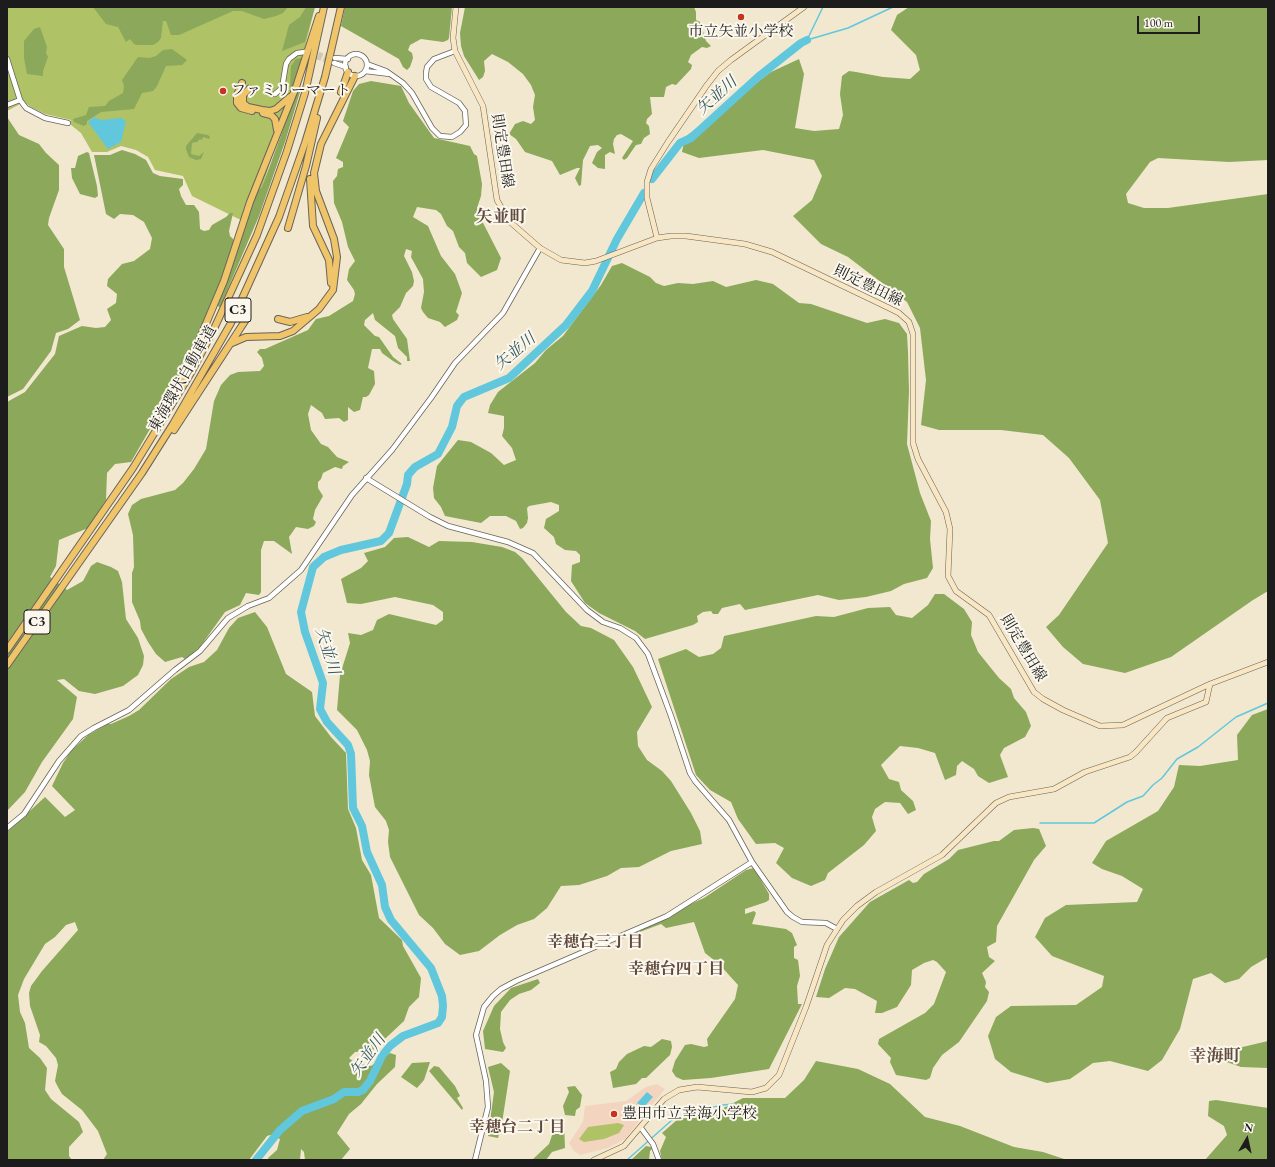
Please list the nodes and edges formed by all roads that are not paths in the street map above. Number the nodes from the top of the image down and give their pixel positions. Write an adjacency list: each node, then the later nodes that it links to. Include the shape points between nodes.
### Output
1 (323, 7): 16 (highway); 31 (highway, 東海環状自動車道 / C3, via 305,93 257,235 213,332)
2 (341, 7): 14 (highway, 東海環状自動車道 / C3)
3 (456, 7): 5 (main road, 則定豊田線, via 453,38)
4 (804, 7): 26 (main road, via 718,71 668,142 651,169 647,182 647,198)
5 (455, 51): 12 (street, via 434,59 426,73 426,79 431,87 459,103 465,111 464,128 452,137 440,136 432,128 412,92 403,82); 27 (main road, 則定豊田線, via 483,106 497,200 509,221)
6 (304, 53): 18 (street, via 297,53 289,59 282,88)
7 (348, 59): 9 (street, via 353,55 359,55); 10 (street); 10 (street, via 334,60)
8 (7, 60): 19 (street)
9 (367, 64): 11 (street); 12 (street)
10 (347, 70): 13 (street); 28 (highway, via 342,90 316,145 310,173 312,221 329,260 332,276 330,288 318,307 305,318 290,322)
11 (365, 71): 12 (street); 13 (street)
12 (390, 74)
13 (355, 76): 30 (highway, via 321,144 314,173 316,191 334,239 337,257 333,290 320,309 293,331 280,336 246,337)
14 (325, 77): 25 (highway, via 306,166); 32 (highway, 東海環状自動車道 / C3, via 291,184 248,288 212,360)
15 (242, 83): 21 (highway, via 236,100 239,106 245,110 269,114)
16 (296, 87): 17 (highway, via 286,101 270,111 244,105 242,98); 24 (highway)
17 (249, 89)
18 (275, 94)
19 (20, 100): 20 (street); 22 (street, via 26,108 45,118)
20 (7, 105)
21 (275, 119): 23 (highway, via 275,123); 24 (highway)
22 (68, 123)
23 (269, 126)
24 (276, 135): 31 (highway, via 215,302 189,367)
25 (288, 228)
26 (657, 238): 27 (main road, 則定豊田線, via 596,260 571,262); 37 (main road, 則定豊田線, via 686,236 730,241 772,252 900,313 909,322 913,334 913,443 918,459 946,512 950,529 948,576 956,591 989,615 1031,686 1043,699 1093,723 1110,726 1135,720)
27 (540, 248): 33 (street, via 503,313 455,363 392,450)
28 (278, 319)
29 (245, 321): 30 (highway)
30 (232, 343): 32 (highway, via 186,414)
31 (163, 418): 34 (highway, 東海環状自動車道 / C3, via 118,492)
32 (142, 473): 36 (highway, 東海環状自動車道 / C3)
33 (366, 478): 38 (street, via 339,512 301,570 269,598 248,606 228,618 200,650 129,710 81,736 60,761 24,814); 39 (street, via 448,526 508,542 533,553 587,610 603,622 629,633 641,643 648,654 690,773 729,820)
34 (7, 650)
35 (1268, 662): 37 (main road, 則定豊田線)
36 (7, 665)
37 (1210, 684): 40 (main road, via 1206,702 1167,718 1130,757 1086,772 1054,789 1009,797 996,803 942,855 866,898)
38 (7, 828)
39 (752, 862): 40 (street, via 792,917 802,922 826,923); 42 (street, via 667,916 516,981 493,996 484,1007 476,1035 486,1081 488,1107)
40 (837, 929): 41 (main road, via 827,945 788,1053 779,1075 772,1084 752,1092 697,1087 678,1090 664,1099)
41 (641, 1128): 43 (main road, via 630,1142 620,1149); 44 (street, via 653,1144)
42 (474, 1160)
43 (594, 1160)
44 (659, 1160)

